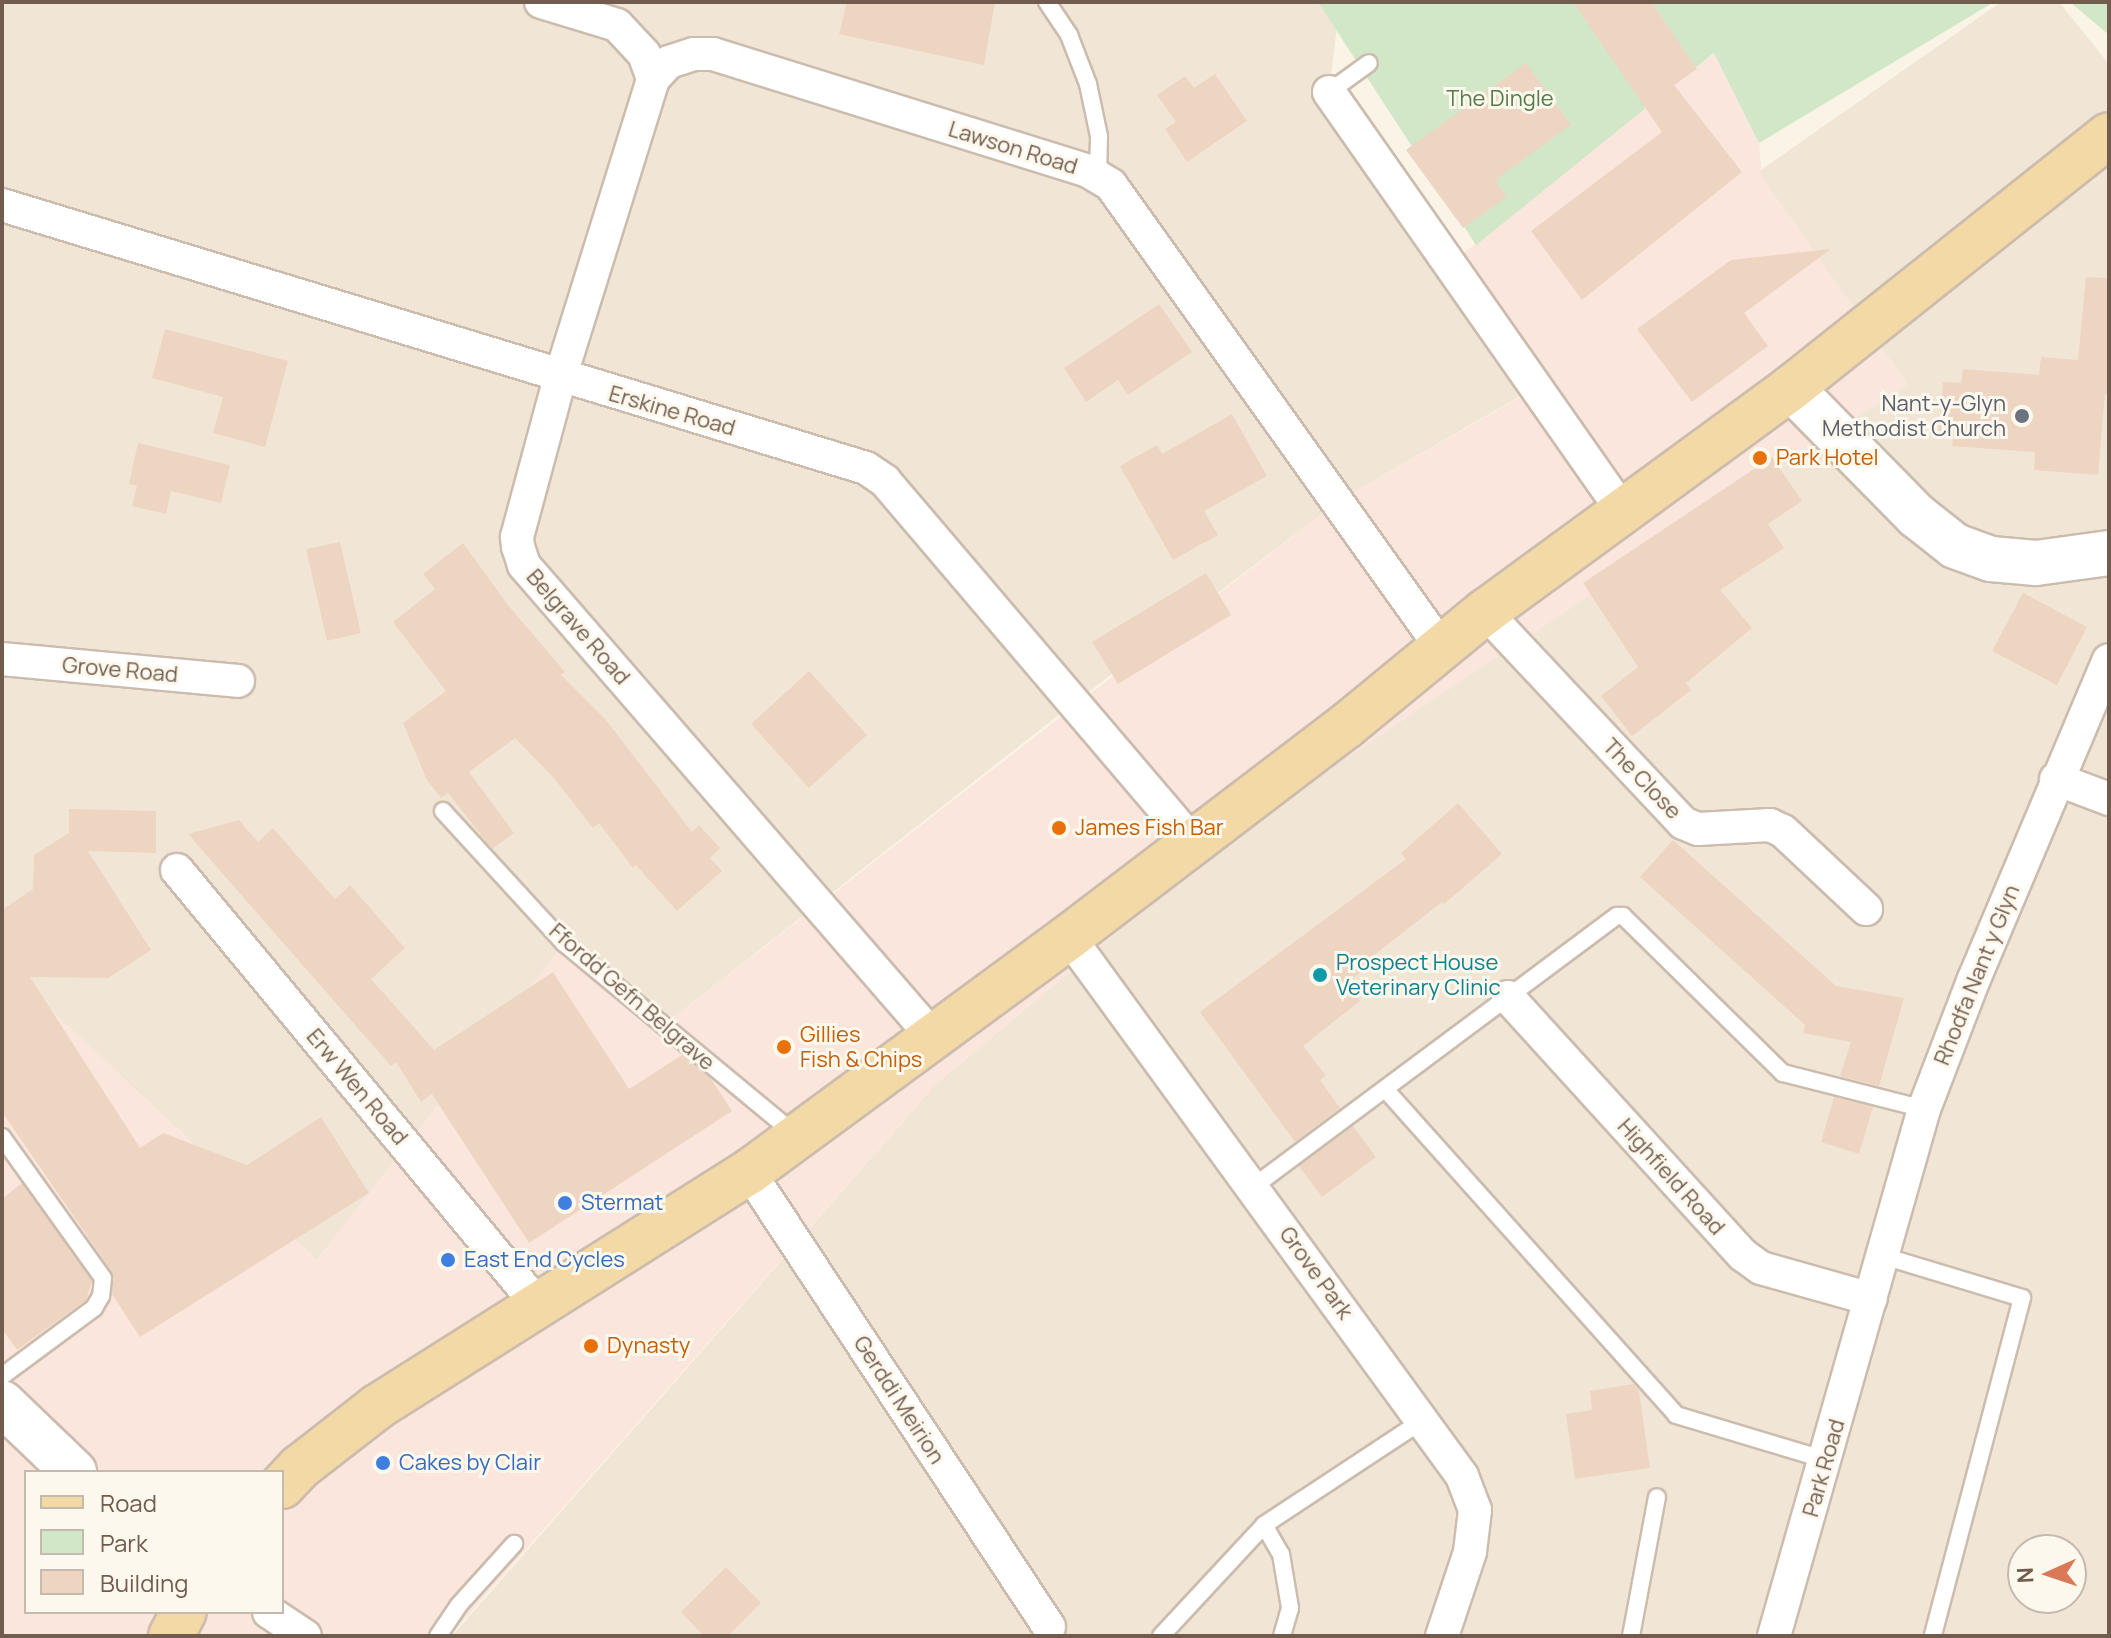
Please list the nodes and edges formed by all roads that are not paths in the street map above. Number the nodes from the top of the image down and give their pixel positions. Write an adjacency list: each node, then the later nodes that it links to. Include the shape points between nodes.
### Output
1 (541, 2): 4 (street, via 617,25 644,54)
2 (1047, 2): 7 (lane, via 1069,35 1088,84 1099,136)
3 (1369, 63): 5 (lane)
4 (653, 79): 7 (street, Lawson Road, via 669,62 713,54); 9 (street, Belgrave Road)
5 (1329, 92): 11 (street)
6 (2109, 135): 10 (main road)
7 (1098, 178): 14 (street, Lawson Road, via 1111,185)
8 (2, 205): 9 (street, Erskine Road)
9 (560, 378): 21 (street, Erskine Road, via 866,468 885,481); 26 (street, Belgrave Road, via 517,537 524,565)
10 (1791, 388): 11 (main road); 12 (street, via 1917,516 1955,546 1991,559 2036,563)
11 (1624, 513): 13 (main road)
12 (2109, 553)
13 (1485, 612): 14 (main road); 23 (street, The Close, via 1683,823 1698,829 1770,825 1783,831)
14 (1441, 647): 21 (main road)
15 (2, 659): 17 (street, Grove Road)
16 (2109, 660): 18 (street, Rhodfa Nant y Glyn)
17 (238, 681)
18 (2056, 779): 19 (street); 28 (street, Rhodfa Nant y Glyn)
19 (2109, 799)
20 (443, 811): 30 (lane, Ffordd Gefn Belgrave, via 564,943)
21 (1193, 843): 24 (main road)
22 (177, 870): 35 (street, Erw Wen Road)
23 (1866, 909)
24 (1069, 937): 26 (main road); 32 (street, Grove Park)
25 (1508, 997): 27 (lane); 28 (lane, via 1623,916 1783,1073); 34 (street, Highfield Road, via 1743,1255 1761,1268)
26 (933, 1037): 30 (main road)
27 (1385, 1089): 32 (lane); 39 (lane, via 1676,1415)
28 (1924, 1109): 33 (street, Rhodfa Nant y Glyn)
29 (2, 1137): 36 (lane, via 103,1278 94,1308)
30 (798, 1137): 31 (main road)
31 (749, 1172): 35 (main road); 47 (street, Gerddi Meirion)
32 (1253, 1187): 38 (street, Grove Park)
33 (1883, 1256): 34 (street, Rhodfa Nant y Glyn); 56 (lane, via 2022,1298)
34 (1871, 1299): 39 (street, Park Road)
35 (537, 1304): 41 (main road, via 377,1407)
36 (2, 1376)
37 (2, 1403): 40 (street)
38 (1423, 1420): 43 (lane); 53 (street, Grove Park, via 1462,1476 1475,1510 1470,1552)
39 (1826, 1460): 55 (street, Park Road)
40 (72, 1470)
41 (284, 1484)
42 (1657, 1497): 54 (lane)
43 (1264, 1525): 51 (lane); 52 (lane, via 1281,1554 1290,1608)
44 (514, 1544): 50 (lane)
45 (183, 1614): 48 (main road)
46 (272, 1614): 49 (street)
47 (1049, 1627)
48 (171, 1636)
49 (305, 1636)
50 (438, 1636)
51 (1161, 1636)
52 (1282, 1636)
53 (1442, 1636)
54 (1631, 1636)
55 (1774, 1636)
56 (1933, 1636)

